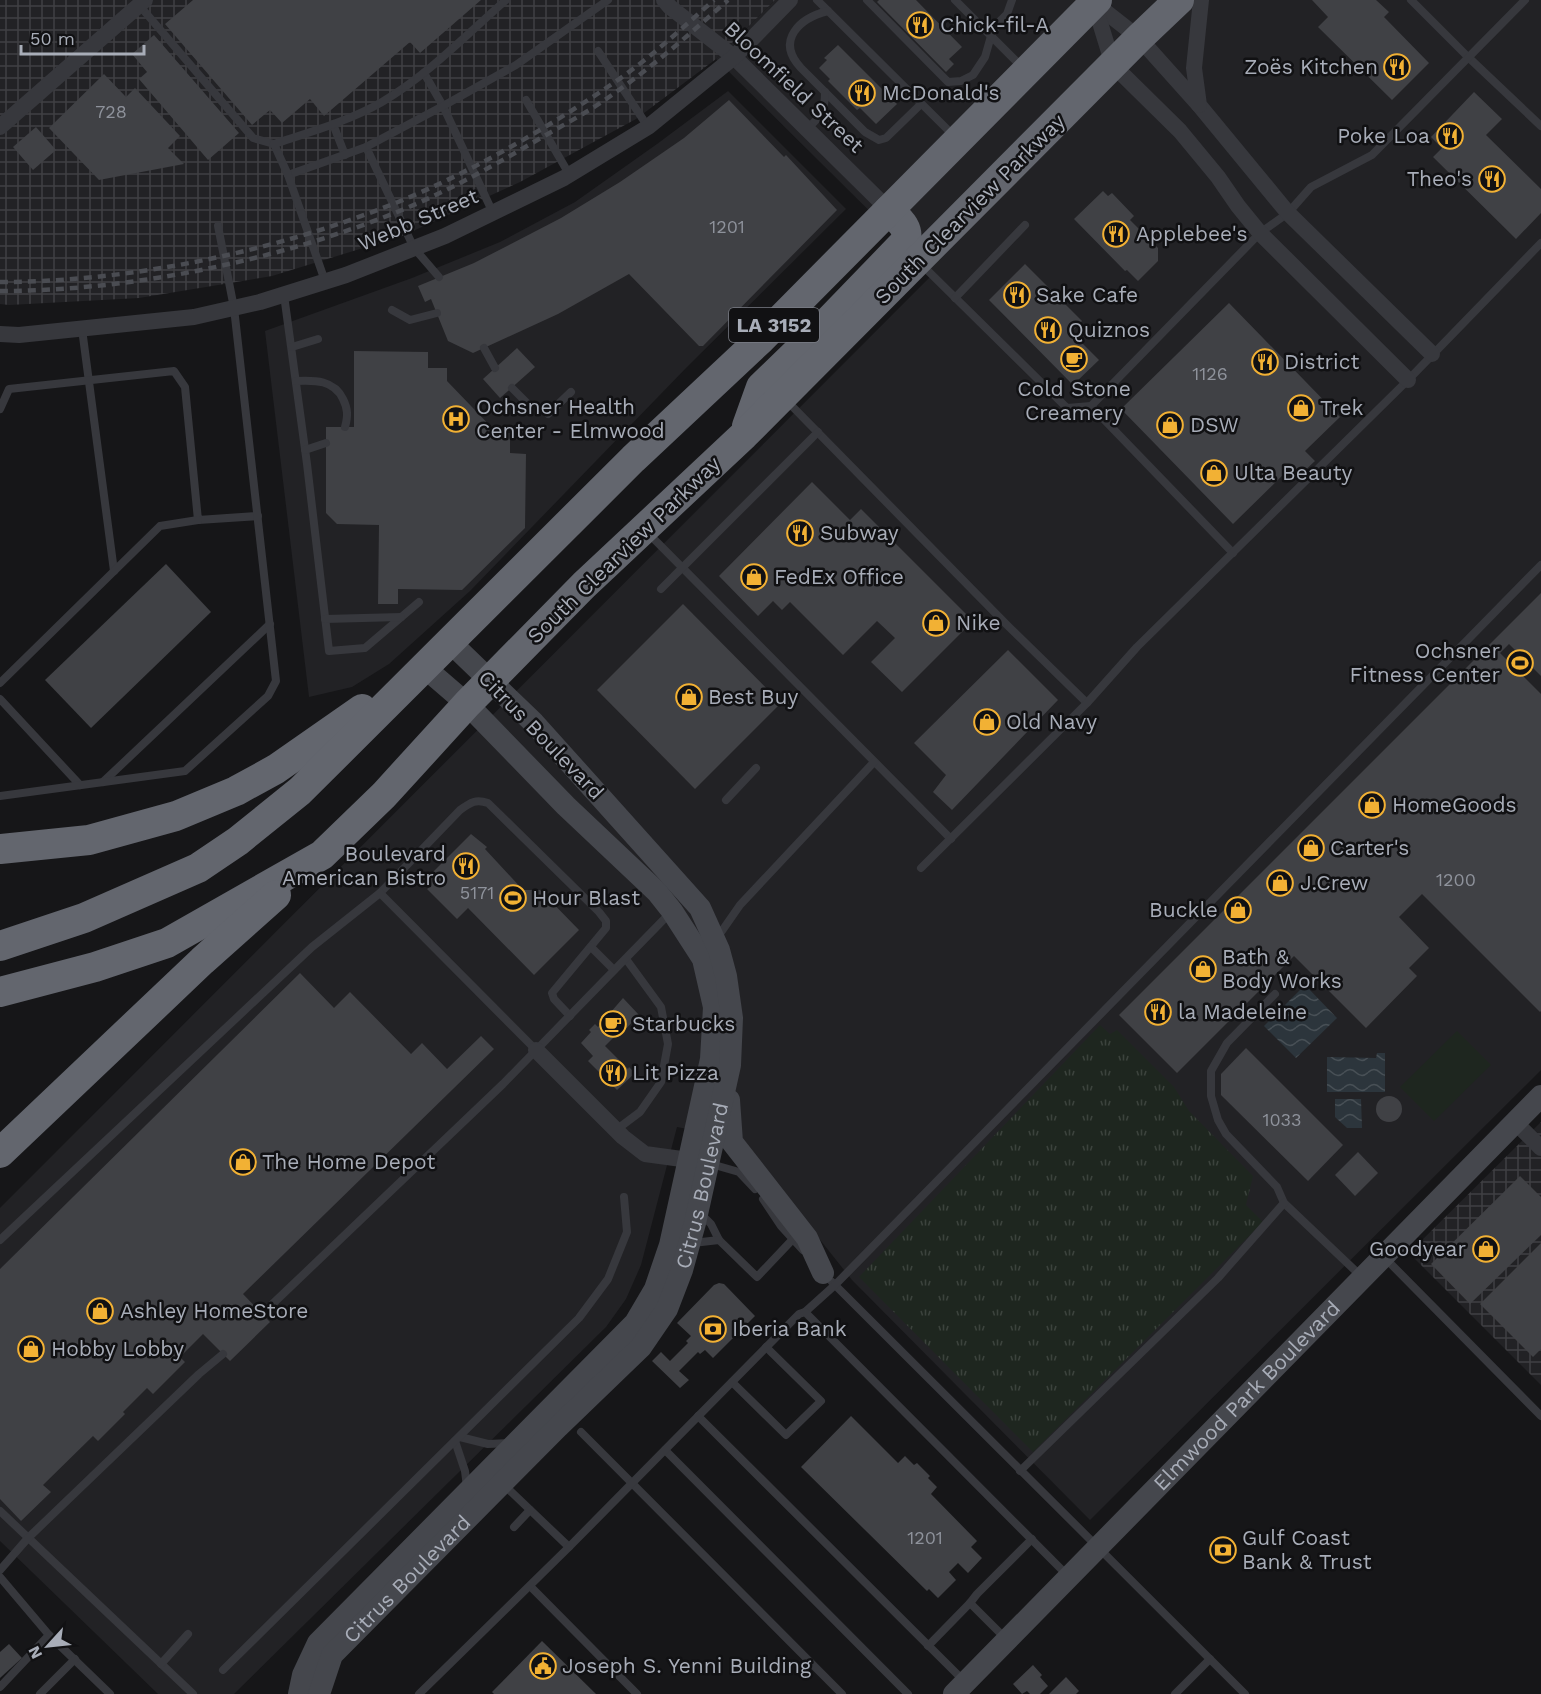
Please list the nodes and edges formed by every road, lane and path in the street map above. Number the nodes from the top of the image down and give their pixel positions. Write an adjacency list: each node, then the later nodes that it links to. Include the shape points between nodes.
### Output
1 (506, 0): 23 (lane)
2 (608, 0): 28 (lane, via 516,65)
3 (664, 0): 20 (street, Bloomfield Street)
4 (790, 0): 20 (street, Webb Street)
5 (817, 0): 15 (lane)
6 (867, 0): 16 (lane, via 948,82 973,75 985,57)
7 (956, 0): 16 (lane)
8 (1012, 0): 16 (lane)
9 (1179, 0): 17 (highway, South Clearview Parkway / LA 3152)
10 (1201, 0): 27 (street, via 1194,68)
11 (1411, 0): 19 (lane)
12 (1525, 0): 19 (lane)
13 (1094, 1): 17 (street); 21 (street); 22 (highway, LA 3152)
14 (142, 3): 33 (street); 37 (lane, via 253,138)
15 (828, 11): 24 (lane, via 799,24 790,46 796,64); 26 (lane)
16 (991, 36): 22 (lane)
17 (1139, 38): 21 (highway, South Clearview Parkway / LA 3152); 27 (street)
18 (598, 51): 34 (lane)
19 (1467, 56): 32 (lane); 44 (lane, via 1372,154 1311,187)
20 (734, 57): 34 (street, Webb Street); 35 (street, Bloomfield Street)
21 (1113, 65): 47 (street, via 1180,131); 50 (highway, South Clearview Parkway / LA 3152)
22 (1025, 71): 36 (highway, LA 3152)
23 (424, 73): 28 (lane); 31 (lane, via 381,103)
24 (825, 92): 29 (lane); 30 (lane)
25 (526, 100): 40 (lane)
26 (921, 104): 29 (lane, via 886,138 879,140); 36 (lane)
27 (1199, 105): 44 (street)
28 (443, 106): 38 (lane); 43 (lane)
29 (843, 111): 30 (lane)
30 (822, 115): 35 (lane)
31 (333, 124): 37 (lane); 39 (lane)
32 (1541, 126)
33 (0, 127)
34 (648, 127): 40 (street, Webb Street)
35 (807, 129): 42 (street, Bloomfield Street)
36 (958, 140): 42 (highway, LA 3152)
37 (274, 144): 41 (lane)
38 (366, 147): 39 (lane); 49 (lane)
39 (345, 155): 41 (lane)
40 (569, 174): 43 (street, Webb Street)
41 (288, 175): 52 (lane)
42 (889, 210): 77 (highway, via 905,226 906,242 761,387); 92 (highway, LA 3152)
43 (493, 213): 49 (street, Webb Street)
44 (1288, 213): 47 (lane); 63 (street)
45 (1024, 225): 54 (lane)
46 (218, 226): 55 (lane)
47 (1260, 233): 66 (street); 72 (lane)
48 (1541, 243): 63 (lane)
49 (414, 248): 51 (lane); 52 (street, Webb Street)
50 (918, 261): 54 (lane); 70 (highway, South Clearview Parkway / LA 3152)
51 (439, 277)
52 (325, 281): 53 (street, Webb Street)
53 (284, 295): 55 (street, Webb Street); 61 (lane)
54 (955, 298): 72 (lane, via 1067,408)
55 (234, 308): 58 (street, Webb Street, via 194,317); 80 (lane)
56 (392, 310): 57 (lane, via 410,320)
57 (437, 313)
58 (82, 329): 59 (street, Webb Street); 65 (lane)
59 (0, 334)
60 (318, 339): 61 (lane)
61 (292, 346): 67 (lane)
62 (484, 348): 64 (lane)
63 (1432, 354): 66 (lane)
64 (495, 368)
65 (90, 380): 73 (lane, via 9,389); 81 (lane, via 174,371 185,387); 86 (lane)
66 (1408, 380): 83 (lane)
67 (296, 381): 75 (lane, via 331,385 339,392 348,410); 79 (lane)
68 (512, 387): 71 (lane)
69 (571, 392): 74 (lane)
70 (783, 396): 76 (lane); 77 (highway, South Clearview Parkway / LA 3152)
71 (528, 405)
72 (1091, 406): 83 (lane)
73 (0, 409)
74 (548, 414)
75 (345, 427)
76 (818, 432): 85 (lane); 97 (lane)
77 (744, 435): 82 (highway, South Clearview Parkway / LA 3152)
78 (326, 442): 79 (lane)
79 (305, 450): 90 (lane)
80 (258, 516): 81 (lane); 91 (lane)
81 (198, 520): 86 (lane, via 160,526)
82 (644, 529): 85 (lane); 94 (highway, South Clearview Parkway / LA 3152)
83 (1233, 553): 97 (lane, via 1137,647)
84 (1541, 565): 136 (lane)
85 (682, 568): 87 (lane); 99 (lane)
86 (114, 571): 95 (lane)
87 (661, 589)
88 (419, 602): 89 (lane)
89 (401, 617): 90 (lane); 90 (lane, via 365,648 329,651)
90 (325, 619)
91 (270, 624): 101 (lane); 101 (lane, via 276,681 268,696 185,771)
92 (450, 642): 93 (highway, LA 3152); 94 (street, Citrus Boulevard)
93 (424, 667): 98 (street, Citrus Boulevard); 106 (highway, via 276,769 236,791 176,816 89,840); 112 (highway, LA 3152, via 300,792 198,868 84,918)
94 (490, 681): 98 (highway, South Clearview Parkway / LA 3152); 111 (street, Citrus Boulevard, via 534,723 675,878 700,908)
95 (0, 683)
96 (0, 699): 102 (lane)
97 (1087, 703): 105 (lane)
98 (467, 704): 107 (highway, South Clearview Parkway / LA 3152, via 384,795); 110 (street, Citrus Boulevard)
99 (874, 762): 105 (lane); 111 (lane, via 741,904)
100 (756, 768): 104 (lane)
101 (103, 782): 102 (lane)
102 (80, 786): 103 (lane)
103 (0, 796)
104 (726, 800)
105 (951, 839): 108 (lane)
106 (0, 849)
107 (322, 855): 116 (highway, South Clearview Parkway / LA 3152, via 167,943 94,968); 125 (highway, via 202,961)
108 (921, 868)
109 (380, 893): 113 (lane, via 460,810 478,800 489,803 606,921 606,928); 119 (lane); 131 (lane, via 312,947)
110 (672, 910): 114 (lane); 126 (street, Citrus Boulevard, via 703,959 714,1007)
111 (715, 941): 120 (street, Citrus Boulevard, via 726,976 732,1018)
112 (0, 946)
113 (591, 947): 115 (lane); 118 (lane, via 552,993)
114 (626, 958): 115 (lane); 123 (lane, via 661,1007 668,1044 661,1082 640,1112)
115 (614, 970): 118 (lane)
116 (0, 992)
117 (1275, 994): 128 (lane, via 1227,1043 1211,1071 1212,1096 1226,1134 1277,1188)
118 (570, 1016): 119 (lane)
119 (536, 1050): 123 (street); 138 (lane)
120 (728, 1077): 126 (street, Citrus Boulevard); 136 (street, via 732,1142 807,1238)
121 (1541, 1096): 122 (street, Elmwood Park Boulevard)
122 (1515, 1122): 124 (street); 134 (street, Elmwood Park Boulevard)
123 (616, 1130): 126 (street, via 645,1154)
124 (1541, 1148)
125 (0, 1153)
126 (698, 1161): 129 (street, Citrus Boulevard); 130 (lane, via 739,1172)
127 (624, 1197): 145 (lane, via 627,1233 608,1279 579,1318)
128 (1284, 1203): 135 (lane); 148 (lane, via 1218,1278)
129 (688, 1208): 132 (street, Citrus Boulevard); 133 (lane, via 711,1224)
130 (793, 1239): 133 (lane, via 757,1277); 136 (lane)
131 (0, 1240)
132 (680, 1240): 133 (lane); 146 (street, Citrus Boulevard, via 635,1323); 149 (street, Citrus Boulevard, via 682,1270 667,1309 641,1347)
133 (719, 1240)
134 (1384, 1257): 135 (street, Elmwood Park Boulevard); 143 (lane)
135 (1363, 1278): 158 (street, Elmwood Park Boulevard)
136 (829, 1279): 137 (lane); 148 (lane)
137 (805, 1312): 139 (lane); 156 (lane)
138 (262, 1314)
139 (766, 1347): 141 (lane); 141 (lane, via 821,1401 786,1436)
140 (223, 1354): 155 (lane)
141 (732, 1382): 142 (lane)
142 (698, 1416): 147 (lane); 167 (lane)
143 (1541, 1416)
144 (581, 1432): 150 (lane)
145 (457, 1439): 146 (lane, via 488,1444); 151 (lane); 171 (lane)
146 (516, 1442): 149 (street, Citrus Boulevard)
147 (665, 1450): 150 (lane); 182 (lane)
148 (1020, 1471): 158 (lane)
149 (495, 1477): 151 (street, Citrus Boulevard); 152 (lane); 179 (street, Citrus Boulevard, via 332,1656)
150 (631, 1484): 157 (lane); 174 (lane)
151 (467, 1492): 178 (street, Citrus Boulevard, via 318,1643)
152 (530, 1510): 154 (lane); 157 (lane)
153 (0, 1511): 155 (lane)
154 (514, 1527)
155 (28, 1538): 159 (lane); 170 (lane)
156 (1032, 1539): 161 (lane); 163 (lane)
157 (569, 1548): 162 (lane)
158 (1098, 1549): 161 (street, Elmwood Park Boulevard); 169 (lane)
159 (0, 1569)
160 (0, 1576): 165 (lane)
161 (1069, 1578): 166 (street, Elmwood Park Boulevard)
162 (530, 1586): 180 (lane); 181 (lane)
163 (970, 1603): 166 (lane); 167 (lane)
164 (188, 1634): 170 (lane)
165 (49, 1635): 168 (lane); 172 (lane)
166 (1007, 1640): 173 (street, Elmwood Park Boulevard)
167 (928, 1646): 173 (lane)
168 (75, 1659): 175 (lane); 176 (lane)
169 (1210, 1659): 183 (lane); 184 (lane)
170 (161, 1664): 177 (lane)
171 (223, 1670)
172 (0, 1687)
173 (960, 1688)
174 (836, 1692)
175 (40, 1694)
176 (110, 1694)
177 (193, 1694)
178 (299, 1694)
179 (319, 1694)
180 (419, 1694)
181 (637, 1694)
182 (908, 1694)
183 (1175, 1694)
184 (1245, 1694)

